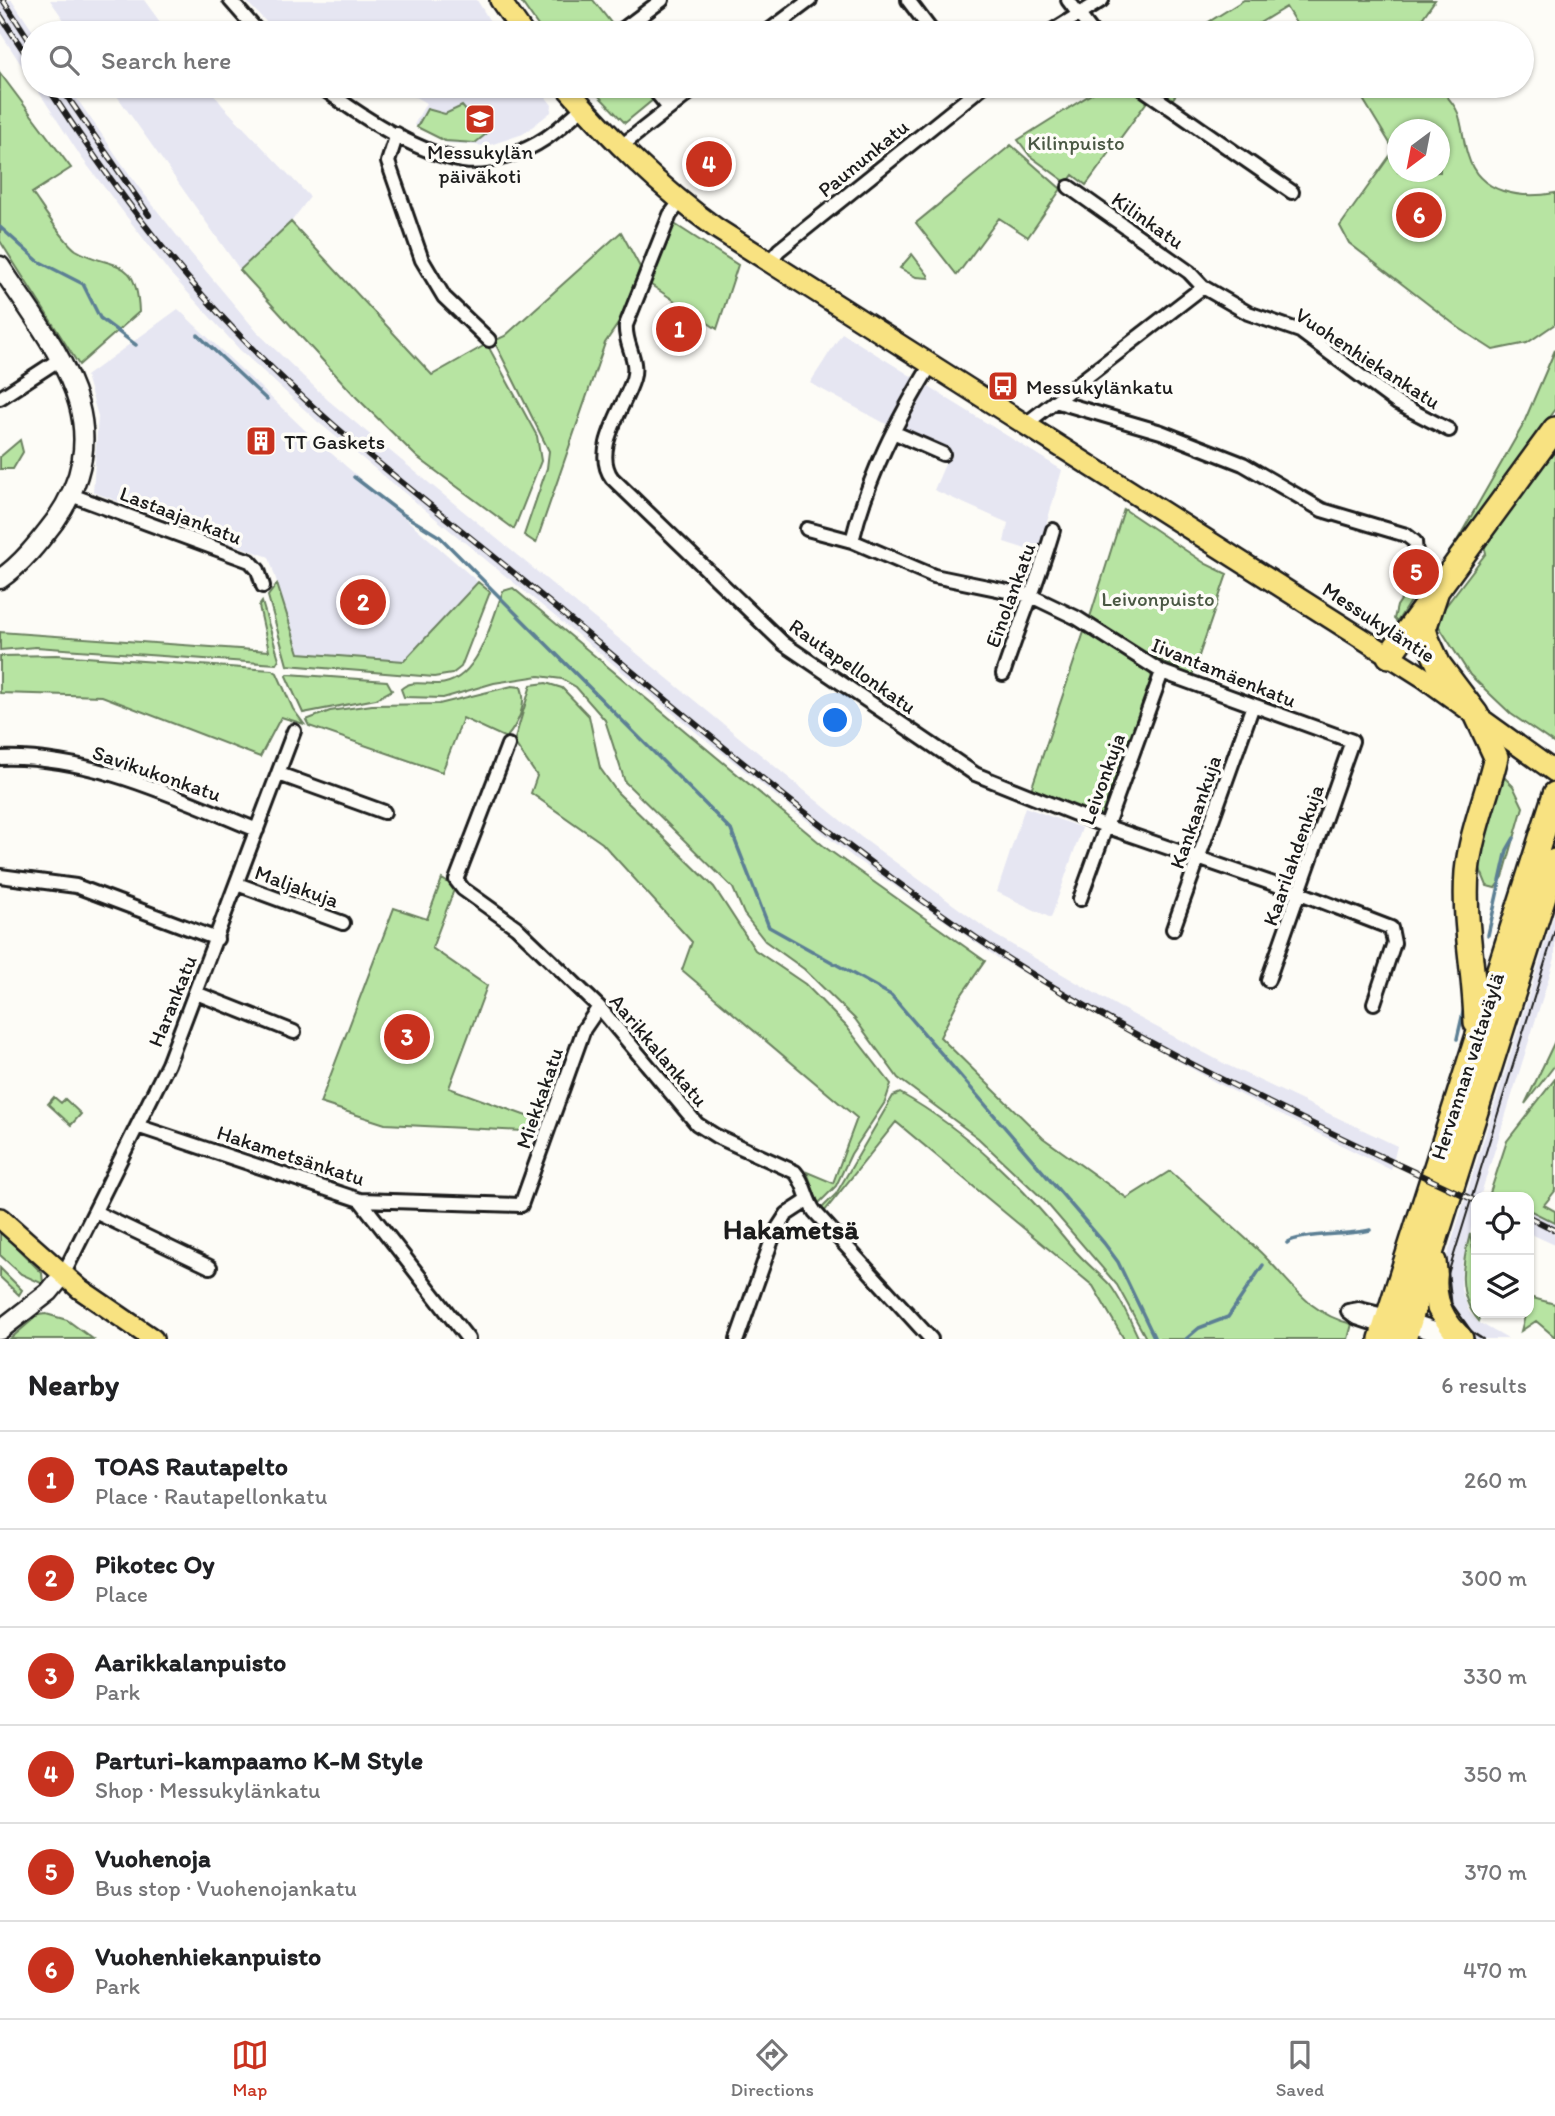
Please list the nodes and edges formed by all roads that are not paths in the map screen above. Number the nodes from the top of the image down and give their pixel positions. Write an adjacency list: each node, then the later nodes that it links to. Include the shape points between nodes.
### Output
1 (230, 0): 9 (street)
2 (500, 0): 10 (main road)
3 (662, 0): 11 (street)
4 (810, 0): 12 (street)
5 (908, 0): 13 (street)
6 (1068, 0): 8 (street)
7 (1102, 0): 8 (street)
8 (1078, 14): 14 (street); 15 (street)
9 (248, 21)
10 (515, 21)
11 (634, 21)
12 (782, 21)
13 (924, 21)
14 (1067, 21)
15 (1084, 21)
16 (339, 98): 24 (street)
17 (575, 98): 22 (main road)
18 (661, 98): 23 (street)
19 (682, 98): 23 (street)
20 (964, 98): 29 (street, Paununkatu)
21 (1156, 98): 27 (street)
22 (583, 107): 24 (street, via 546,139 494,159 466,161); 25 (main road)
23 (669, 108): 25 (street)
24 (397, 134): 32 (street, via 388,162 422,260 444,297)
25 (620, 148): 28 (main road)
26 (1069, 187): 31 (street, Kilinkatu, via 1189,272)
27 (1292, 192)
28 (680, 202): 29 (main road); 64 (street, Rautapellonkatu, via 670,215 626,325 635,370 608,441 605,461 609,474 796,653 975,774)
29 (769, 262): 34 (main road)
30 (0, 266): 33 (street)
31 (1203, 287): 36 (street); 39 (street, Vuohenhiekankatu, via 1248,313 1300,331 1397,403)
32 (489, 340)
33 (60, 359): 35 (street); 42 (street, via 73,382 85,426 83,456)
34 (932, 363): 37 (main road); 40 (street)
35 (0, 398)
36 (1055, 401): 37 (street); 46 (street, via 1161,432 1243,464 1322,510 1406,535 1415,542)
37 (1027, 423): 51 (main road, Messukyläntie)
38 (1555, 429): 49 (highway)
39 (1449, 430)
40 (893, 432): 41 (street); 45 (street, via 870,479)
41 (943, 454)
42 (71, 495): 47 (street, via 37,544); 48 (street, Lastaajankatu, via 250,561)
43 (807, 529): 45 (street, Iivantamäenkatu)
44 (1053, 530): 50 (street, Einolankatu)
45 (852, 541): 50 (street, Iivantamäenkatu, via 934,576)
46 (1416, 555)
47 (0, 579)
48 (263, 586)
49 (1438, 587): 51 (highway); 55 (highway, via 1424,629 1427,639 1439,665)
50 (1031, 596): 52 (street, Iivantamäenkatu, via 1077,618); 53 (street, Einolankatu)
51 (1389, 656): 55 (main road, Messukyläntie)
52 (1162, 672): 54 (street, Iivantamäenkatu); 64 (street, Leivonkuja)
53 (1003, 674)
54 (1252, 708): 57 (street, Iivantamäenkatu); 66 (street, Kankaankuja)
55 (1476, 713): 60 (main road, Messukyläntie); 80 (highway, via 1496,757 1477,817 1467,871 1466,918)
56 (294, 731): 61 (street, Harankatu)
57 (1352, 741): 70 (street, Kaarilahdenkuja)
58 (508, 745): 78 (street, Aarikkalankatu, via 456,880 516,927)
59 (0, 758): 65 (street, Savikukonkatu, via 106,772)
60 (1555, 772)
61 (279, 774): 63 (street); 65 (street, Harankatu)
62 (1555, 794): 80 (highway, Hervannan valtaväylä)
63 (384, 812)
64 (1105, 826): 66 (street, Rautapellonkatu); 71 (street, Leivonkuja)
65 (257, 830): 69 (street, Harankatu)
66 (1199, 858): 70 (street, Rautapellonkatu); 73 (street, Kankaankuja)
67 (1555, 861): 87 (highway, Hervannan valtaväylä)
68 (0, 876): 74 (street, via 76,886)
69 (237, 884): 72 (street, Maljakuja); 74 (street, Harankatu)
70 (1300, 893): 75 (street, Kaarilahdenkuja); 77 (street, Rautapellonkatu, via 1391,928 1394,943)
71 (1080, 899)
72 (343, 923)
73 (1173, 929)
74 (217, 939): 76 (street, Harankatu)
75 (1268, 980)
76 (196, 993): 79 (street); 81 (street, Harankatu)
77 (1374, 1003)
78 (599, 1007): 83 (street, Aarikkalankatu, via 697,1124 795,1172); 84 (street, Miekkakatu, via 584,1029)
79 (294, 1032)
80 (1476, 1038): 91 (highway, Hervannan valtaväylä)
81 (137, 1126): 82 (street, Hakametsänkatu); 85 (street, Harankatu)
82 (360, 1199): 84 (street, Hakametsänkatu); 93 (street)
83 (807, 1201): 94 (street, via 787,1214 774,1234); 95 (street, Aarikkalankatu)
84 (521, 1205)
85 (95, 1212): 88 (street); 89 (street, Harankatu)
86 (0, 1219): 89 (main road)
87 (1434, 1246): 91 (highway, Hervannan valtaväylä); 96 (highway, via 1439,1308)
88 (210, 1267)
89 (63, 1275): 90 (street, via 49,1292); 92 (main road)
90 (0, 1330)
91 (1400, 1331): 96 (street)
92 (153, 1339)
93 (468, 1339)
94 (737, 1339)
95 (931, 1339)
96 (1460, 1339)

